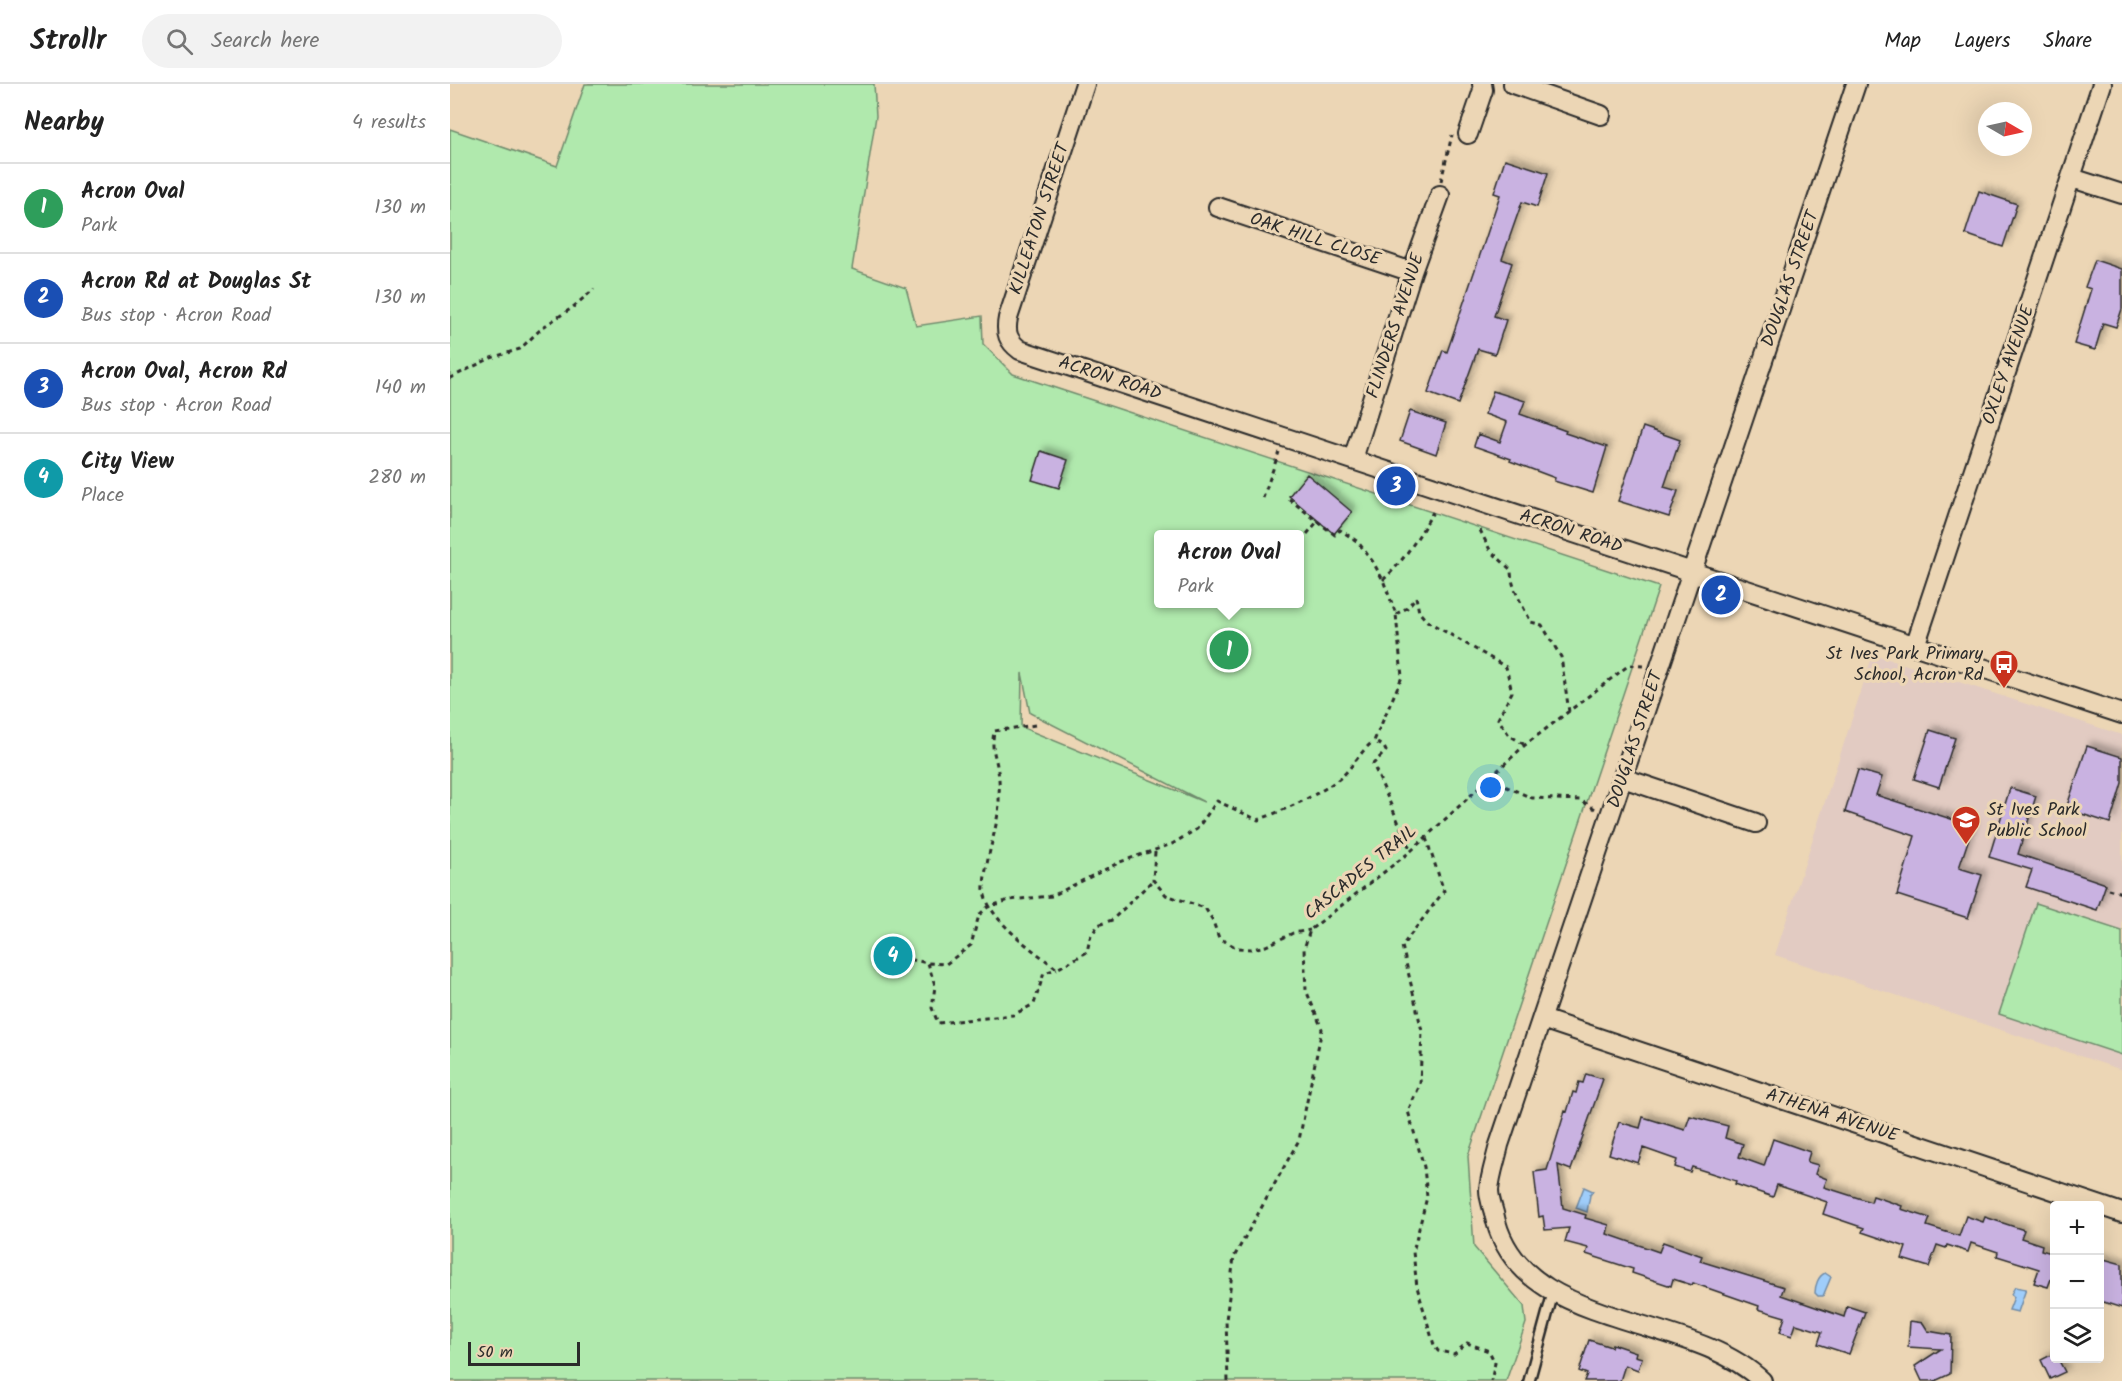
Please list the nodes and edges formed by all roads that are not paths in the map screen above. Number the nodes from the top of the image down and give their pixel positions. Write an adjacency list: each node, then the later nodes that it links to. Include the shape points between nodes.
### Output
1 (1085, 84): 13 (street, KILLEATON STREET, via 1008,318 1007,336)
2 (1482, 84): 7 (street)
3 (1513, 84): 6 (street)
4 (1856, 84): 15 (street, DOUGLAS STREET)
5 (2102, 84): 8 (street, OXLEY AVENUE)
6 (1601, 115)
7 (1468, 134)
8 (2072, 178): 9 (street); 16 (street, OXLEY AVENUE)
9 (2122, 194)
10 (1440, 195): 12 (street, FLINDERS AVENUE)
11 (1218, 207): 12 (street, OAK HILL CLOSE)
12 (1412, 272): 14 (street, FLINDERS AVENUE)
13 (1020, 350): 14 (street, ACRON ROAD)
14 (1353, 459): 15 (street, ACRON ROAD)
15 (1692, 573): 16 (street, ACRON ROAD); 18 (street, DOUGLAS STREET)
16 (1915, 646): 17 (street, ACRON ROAD)
17 (2122, 714)
18 (1623, 778): 19 (street); 20 (street, DOUGLAS STREET)
19 (1756, 823)
20 (1542, 1019): 21 (street, ATHENA AVENUE); 22 (street, DOUGLAS STREET, via 1499,1145 1490,1190 1497,1232 1519,1266)
21 (2122, 1212)
22 (1553, 1293): 23 (lane); 24 (street, DOUGLAS STREET, via 1716,1350)
23 (1529, 1381)
24 (1762, 1381)

